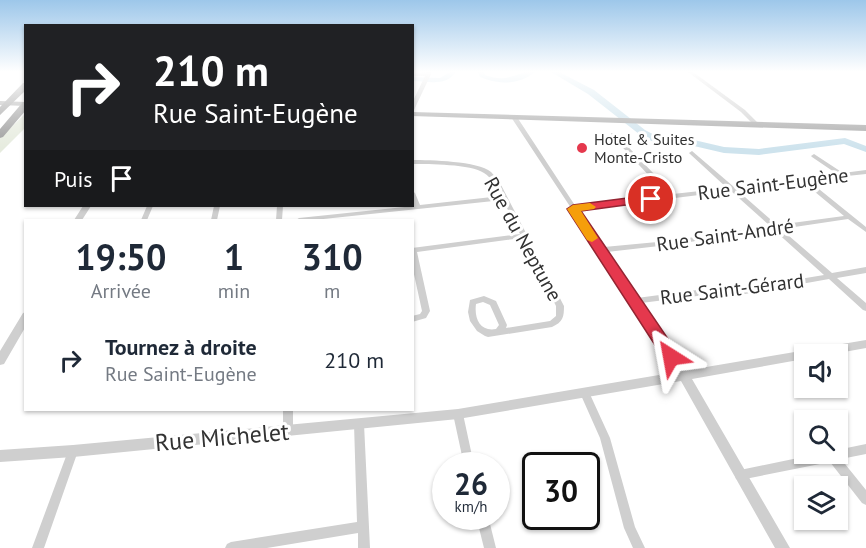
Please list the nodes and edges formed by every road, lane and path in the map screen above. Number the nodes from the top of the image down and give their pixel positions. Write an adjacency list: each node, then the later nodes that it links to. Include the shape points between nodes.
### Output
1 (725, 98): 9 (street)
2 (1, 103): 3 (main road)
3 (24, 103)
4 (24, 105): 8 (highway)
5 (414, 112): 7 (main road)
6 (24, 114): 8 (highway)
7 (514, 117): 9 (main road); 25 (street)
8 (14, 120): 12 (highway)
9 (757, 125): 10 (main road)
10 (866, 128)
11 (613, 134): 20 (street)
12 (0, 135)
13 (692, 153): 19 (street)
14 (814, 156): 17 (street)
15 (414, 162): 22 (street, Rue du Neptune, via 483,169 497,183)
16 (866, 172): 17 (street, Rue Saint-Eugène)
17 (844, 177): 18 (street, Rue Saint-Eugène)
18 (803, 179): 19 (street, Rue Saint-Eugène); 27 (street)
19 (732, 188): 20 (street, Rue Saint-Eugène); 29 (street)
20 (671, 196): 25 (street, Rue Saint-Eugène)
21 (414, 198): 24 (street)
22 (504, 198): 24 (street); 31 (street, Rue du Neptune)
23 (351, 207): 26 (street)
24 (418, 208): 26 (street)
25 (573, 209): 33 (street)
26 (352, 216): 28 (street)
27 (849, 217): 29 (street, Rue Saint-André); 30 (street)
28 (312, 219)
29 (777, 228): 33 (street, Rue Saint-André); 36 (street)
30 (866, 230)
31 (522, 236): 32 (street); 41 (street, Rue du Neptune, via 561,314 552,324)
32 (414, 250)
33 (600, 250): 37 (street)
34 (414, 255): 39 (street, via 426,311)
35 (866, 270): 36 (street, Rue Saint-Gérard)
36 (829, 276): 37 (street, Rue Saint-Gérard, via 745,291); 38 (street)
37 (634, 301): 46 (street)
38 (866, 308)
39 (414, 318)
40 (24, 319): 45 (street)
41 (499, 332): 41 (street, via 503,325 493,303 484,298 475,300 471,309 477,328 488,334)
42 (866, 344): 43 (street, Rue Michelet)
43 (848, 347)
44 (794, 356): 46 (street, Rue Michelet)
45 (0, 361)
46 (684, 375): 47 (street, Rue Michelet); 59 (street)
47 (585, 393): 49 (street, Rue Michelet); 67 (street, via 606,438)
48 (288, 411): 51 (street)
49 (458, 414): 50 (street, Rue Michelet); 54 (street)
50 (359, 424): 51 (street, Rue Michelet); 61 (street)
51 (288, 430): 53 (street, Rue Michelet)
52 (866, 449): 55 (street)
53 (73, 451): 56 (street, Rue Michelet); 63 (street)
54 (466, 452)
55 (848, 453)
56 (0, 456)
57 (794, 464): 59 (street)
58 (838, 464): 60 (street)
59 (740, 475): 68 (street)
60 (866, 500)
61 (362, 527): 64 (street); 65 (street)
62 (486, 530): 66 (street)
63 (38, 548)
64 (231, 548)
65 (364, 548)
66 (490, 548)
67 (639, 548)
68 (783, 548)

